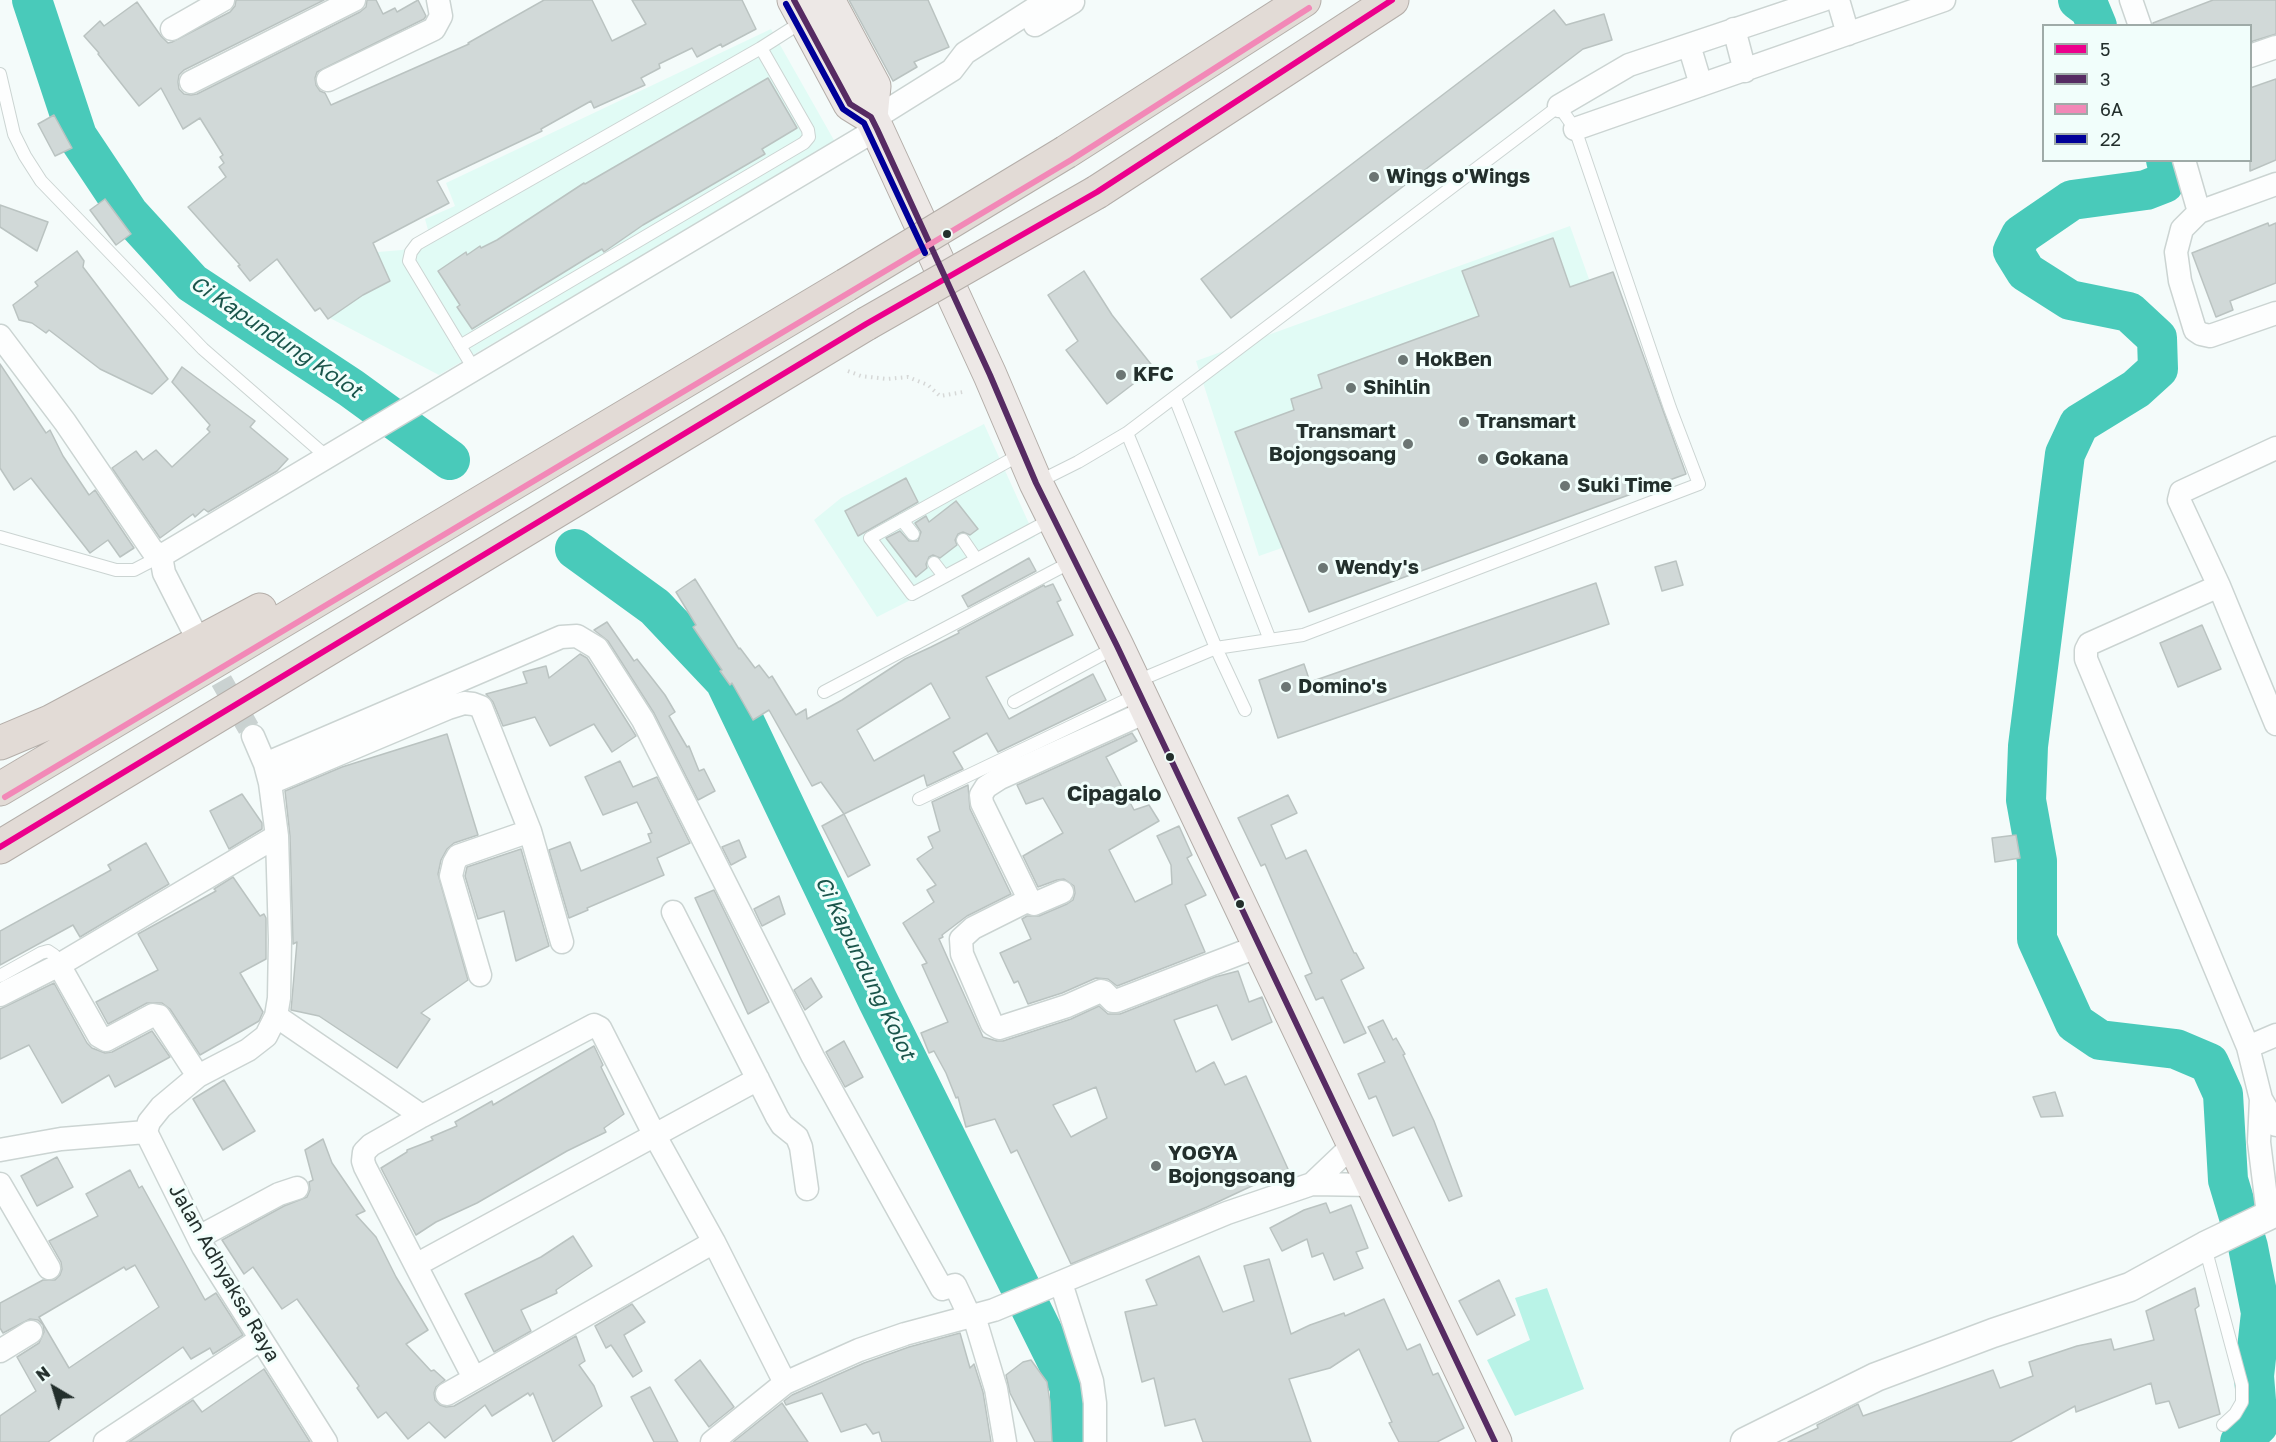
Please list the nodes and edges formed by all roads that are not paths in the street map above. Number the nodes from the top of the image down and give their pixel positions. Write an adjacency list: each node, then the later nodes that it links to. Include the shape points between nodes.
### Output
1 (223, 0): 15 (street)
2 (354, 0): 26 (street)
3 (438, 0): 25 (street, via 441,16 434,29)
4 (1048, 0): 22 (street, via 965,53)
5 (1304, 0): 38 (highway, bridge, via 1066,152)
6 (1392, 0): 72 (highway, bridge, via 1097,192 866,324)
7 (1823, 0): 16 (street)
8 (1838, 0): 17 (street)
9 (1944, 0): 13 (street)
10 (2131, 0): 14 (street)
11 (1073, 1): 22 (street, via 972,65)
12 (809, 6): 20 (lane); 29 (main road, via 850,104)
13 (1891, 9): 17 (street)
14 (2139, 24)
15 (172, 29)
16 (1734, 29): 18 (street); 23 (street)
17 (1848, 34): 23 (street)
18 (1689, 45): 27 (street); 28 (street, via 1629,65)
19 (2276, 47): 21 (street)
20 (761, 48): 36 (lane, via 808,130 809,137 804,143); 36 (lane, via 417,244 409,261)
21 (2252, 55)
22 (952, 70): 29 (street)
23 (1745, 71): 27 (street)
24 (0, 74): 43 (lane, via 14,134 41,181 203,349)
25 (328, 80)
26 (191, 81)
27 (1701, 85): 30 (street)
28 (1559, 106): 30 (lane); 39 (lane)
29 (873, 122): 37 (street); 42 (main road)
30 (1575, 129): 57 (lane, via 1699,484 1304,635)
31 (2185, 162): 33 (street)
32 (2276, 184): 33 (street)
33 (2199, 212): 34 (street, via 2182,229 2176,252 2195,330 2210,336)
34 (2276, 313)
35 (0, 336): 50 (street, via 65,422 152,550)
36 (460, 346): 37 (lane)
37 (474, 369): 43 (street)
38 (678, 386): 66 (highway, via 50,722); 68 (highway)
39 (1175, 398): 40 (lane); 57 (lane)
40 (1127, 433): 44 (lane); 59 (lane)
41 (2276, 448): 55 (street, via 2181,492 2182,508)
42 (1023, 453): 44 (main road); 46 (lane, via 938,507)
43 (327, 457): 50 (street)
44 (1036, 483): 45 (main road)
45 (1053, 518): 51 (lane); 52 (main road)
46 (902, 520): 47 (lane); 54 (lane, via 870,538 910,593)
47 (913, 534)
48 (0, 537): 50 (lane, via 116,570 134,570)
49 (963, 540): 51 (lane)
50 (161, 556): 56 (street, via 164,573)
51 (976, 559): 54 (lane)
52 (1074, 561): 58 (main road); 60 (lane)
53 (934, 563): 54 (lane)
54 (944, 576)
55 (2219, 586): 64 (street); 84 (street, via 2089,644 2086,659)
56 (194, 632)
57 (1270, 640): 59 (lane)
58 (1117, 646): 61 (main road); 62 (lane)
59 (1216, 648): 61 (lane); 63 (lane)
60 (824, 692)
61 (1140, 696): 69 (lane); 74 (street, via 1000,778 981,795); 77 (main road)
62 (1014, 702)
63 (1245, 710)
64 (2276, 724)
65 (253, 736): 67 (street)
66 (0, 743)
67 (268, 773): 70 (street, via 448,708 473,704 481,707); 71 (street); 106 (street, via 561,637 577,636 597,648 643,720 813,1057 942,1289 955,1285)
68 (0, 789)
69 (919, 799)
70 (530, 831): 76 (street); 79 (street, via 458,856 454,863 451,876)
71 (277, 836): 78 (street); 82 (street, via 280,952)
72 (0, 847)
73 (1062, 892): 74 (street, via 1034,904)
74 (1027, 901): 77 (street, via 973,928 961,939 962,954 986,1011 992,1024 999,1028 1101,991 1116,1001)
75 (673, 912): 86 (street)
76 (561, 942)
77 (1259, 946): 92 (main road)
78 (59, 965): 80 (lane, via 54,955 41,952); 81 (street); 85 (street, via 99,1036 106,1040 153,1015 159,1016)
79 (480, 975)
80 (0, 976)
81 (0, 995)
82 (276, 1016): 85 (street, via 266,1036 248,1050); 88 (street)
83 (2276, 1035): 84 (street)
84 (2248, 1047): 87 (street)
85 (198, 1076): 90 (street, via 161,1107)
86 (758, 1079): 91 (street); 98 (street, via 782,1125 797,1137)
87 (2261, 1099): 89 (street); 99 (street, via 2259,1143)
88 (422, 1116): 91 (street, via 594,1025 600,1028); 103 (street, via 371,1145 364,1152 363,1161)
89 (2276, 1125)
90 (146, 1132): 93 (street, via 61,1139); 100 (street, Jalan Adhyaksa Raya)
91 (654, 1134): 102 (street); 103 (street)
92 (1353, 1145): 95 (street); 96 (main road)
93 (0, 1150)
94 (0, 1184): 104 (street)
95 (1312, 1184): 96 (street); 105 (street, via 1227,1213)
96 (1373, 1185): 119 (main road)
97 (297, 1188): 100 (street)
98 (807, 1189)
99 (2266, 1216): 101 (street)
100 (199, 1237): 108 (street, Jalan Adhyaksa Raya)
101 (2217, 1240): 113 (lane, via 2242,1385 2242,1402); 120 (street, via 2130,1287 1876,1377)
102 (714, 1242): 110 (street); 111 (street)
103 (416, 1265): 110 (street)
104 (49, 1268)
105 (1053, 1286): 106 (street); 118 (street, via 1092,1381)
106 (979, 1315): 111 (street, via 859,1350); 117 (street)
107 (31, 1332): 109 (street)
108 (261, 1339): 114 (street); 115 (street, Jalan Adhyaksa Raya)
109 (0, 1351)
110 (474, 1378): 112 (street)
111 (785, 1383): 116 (street)
112 (447, 1394)
113 (2223, 1425)
114 (105, 1442)
115 (326, 1442)
116 (712, 1442)
117 (1005, 1442)
118 (1095, 1442)
119 (1495, 1442)
120 (1745, 1442)

